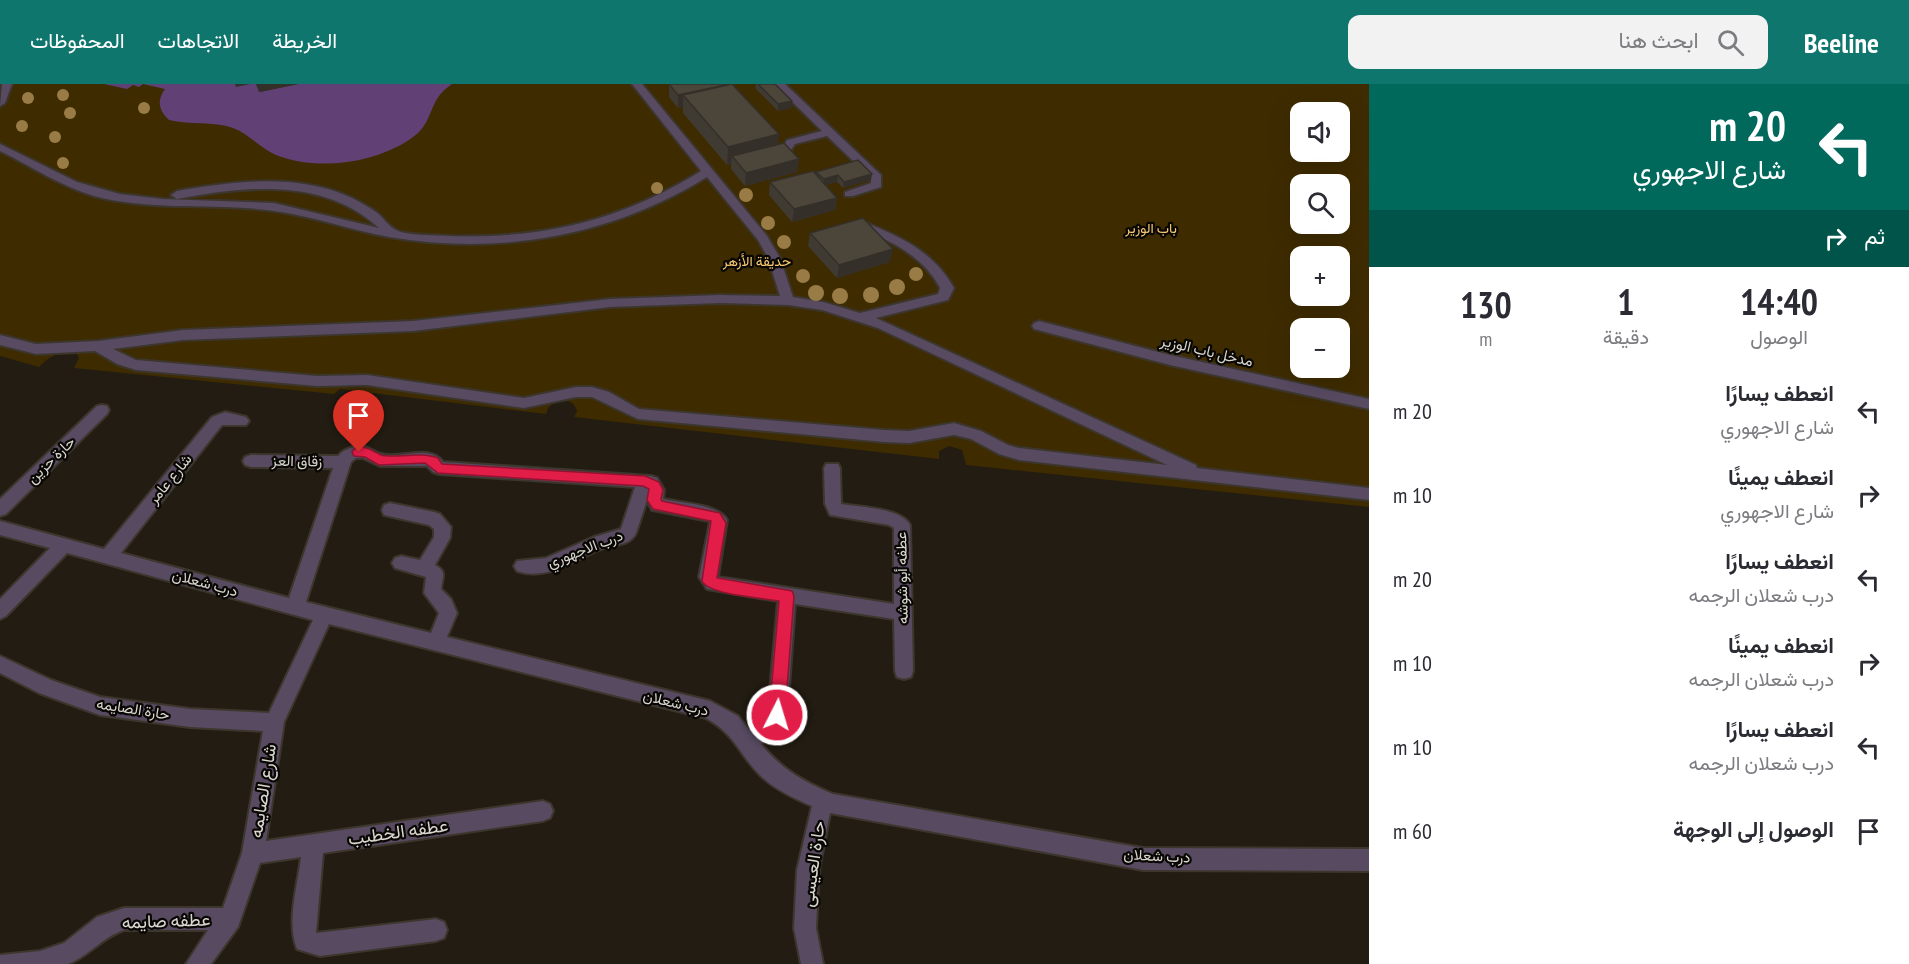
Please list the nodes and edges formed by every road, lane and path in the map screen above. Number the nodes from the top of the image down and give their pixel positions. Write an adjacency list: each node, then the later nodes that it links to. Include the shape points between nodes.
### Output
1 (6, 84): 4 (street)
2 (637, 84): 8 (street)
3 (779, 84): 5 (street)
4 (0, 103)
5 (830, 132): 7 (street, via 791,142 784,153); 9 (street, via 879,180 874,187)
6 (0, 146): 10 (street, via 77,187)
7 (758, 160)
8 (709, 171): 12 (street, via 639,211 563,232 474,240); 13 (street, via 763,239 774,258)
9 (849, 194)
10 (154, 202): 12 (street, via 273,207); 12 (street, via 228,187 293,187 354,203)
11 (865, 227): 14 (street, via 911,250 938,273 947,288 943,297)
12 (393, 234)
13 (788, 301): 14 (street); 17 (street, via 743,298 610,303 412,326 183,335)
14 (862, 317): 24 (street)
15 (1039, 326): 18 (street, مدخل باب الوزير)
16 (0, 340): 17 (street, via 36,349)
17 (98, 346): 24 (street, via 136,365 297,380 367,380 524,404 592,392 638,414 884,436 954,429 1019,454)
18 (1369, 404)
19 (102, 410): 27 (street, حارة حزين)
20 (241, 421): 31 (street, شارع عامر, via 217,421)
21 (251, 461): 22 (street, زقاق العز)
22 (343, 462): 25 (street, via 350,454 368,452 379,460 434,461 438,468); 36 (street)
23 (832, 468): 38 (street, عطفه أبو شوشه, via 832,504 836,510 893,519 902,525)
24 (1204, 476): 26 (street)
25 (645, 481): 33 (street, درب الاجهوري, via 628,533 546,565); 35 (street, via 655,486 654,500 658,506 713,515 719,523 708,577 711,583)
26 (1369, 494)
27 (0, 509)
28 (390, 510): 34 (street, via 434,519 443,527 442,538)
29 (0, 528): 30 (street, درب شعلان)
30 (64, 545): 31 (street, درب شعلان); 37 (street)
31 (108, 556): 36 (street, درب شعلان)
32 (401, 563): 34 (street)
33 (523, 566)
34 (424, 568): 40 (street, via 436,574 433,593 445,604 447,613)
35 (787, 596): 38 (street); 44 (street, via 777,715 771,726)
36 (296, 608): 39 (street, درب شعلان)
37 (0, 611)
38 (903, 613): 42 (street, عطفه أبو شوشه)
39 (324, 615): 40 (street, درب شعلان); 43 (street, شارع الصايمه)
40 (436, 643): 44 (street, درب شعلان, via 710,710 732,722)
41 (0, 664): 43 (street, حارة الصايمه, via 46,687 100,706 190,718)
42 (904, 671)
43 (274, 722): 48 (street, شارع الصايمه)
44 (748, 742): 45 (street, درب شعلان, via 768,768 798,790)
45 (823, 800): 49 (street, درب شعلان, via 1143,859); 54 (street, حارة العيسى, via 808,870 805,928)
46 (543, 811): 47 (street, عطفه الخطيب)
47 (313, 844): 48 (street, عطفه الخطيب); 51 (street, via 305,941 320,945)
48 (253, 853): 50 (street, شارع الصايمه)
49 (1369, 860)
50 (230, 919): 52 (street, عطفه صايمه, via 124,919 105,926 70,952 40,962); 53 (street, شارع الصايمه)
51 (436, 930)
52 (5, 964)
53 (197, 964)
54 (812, 964)

